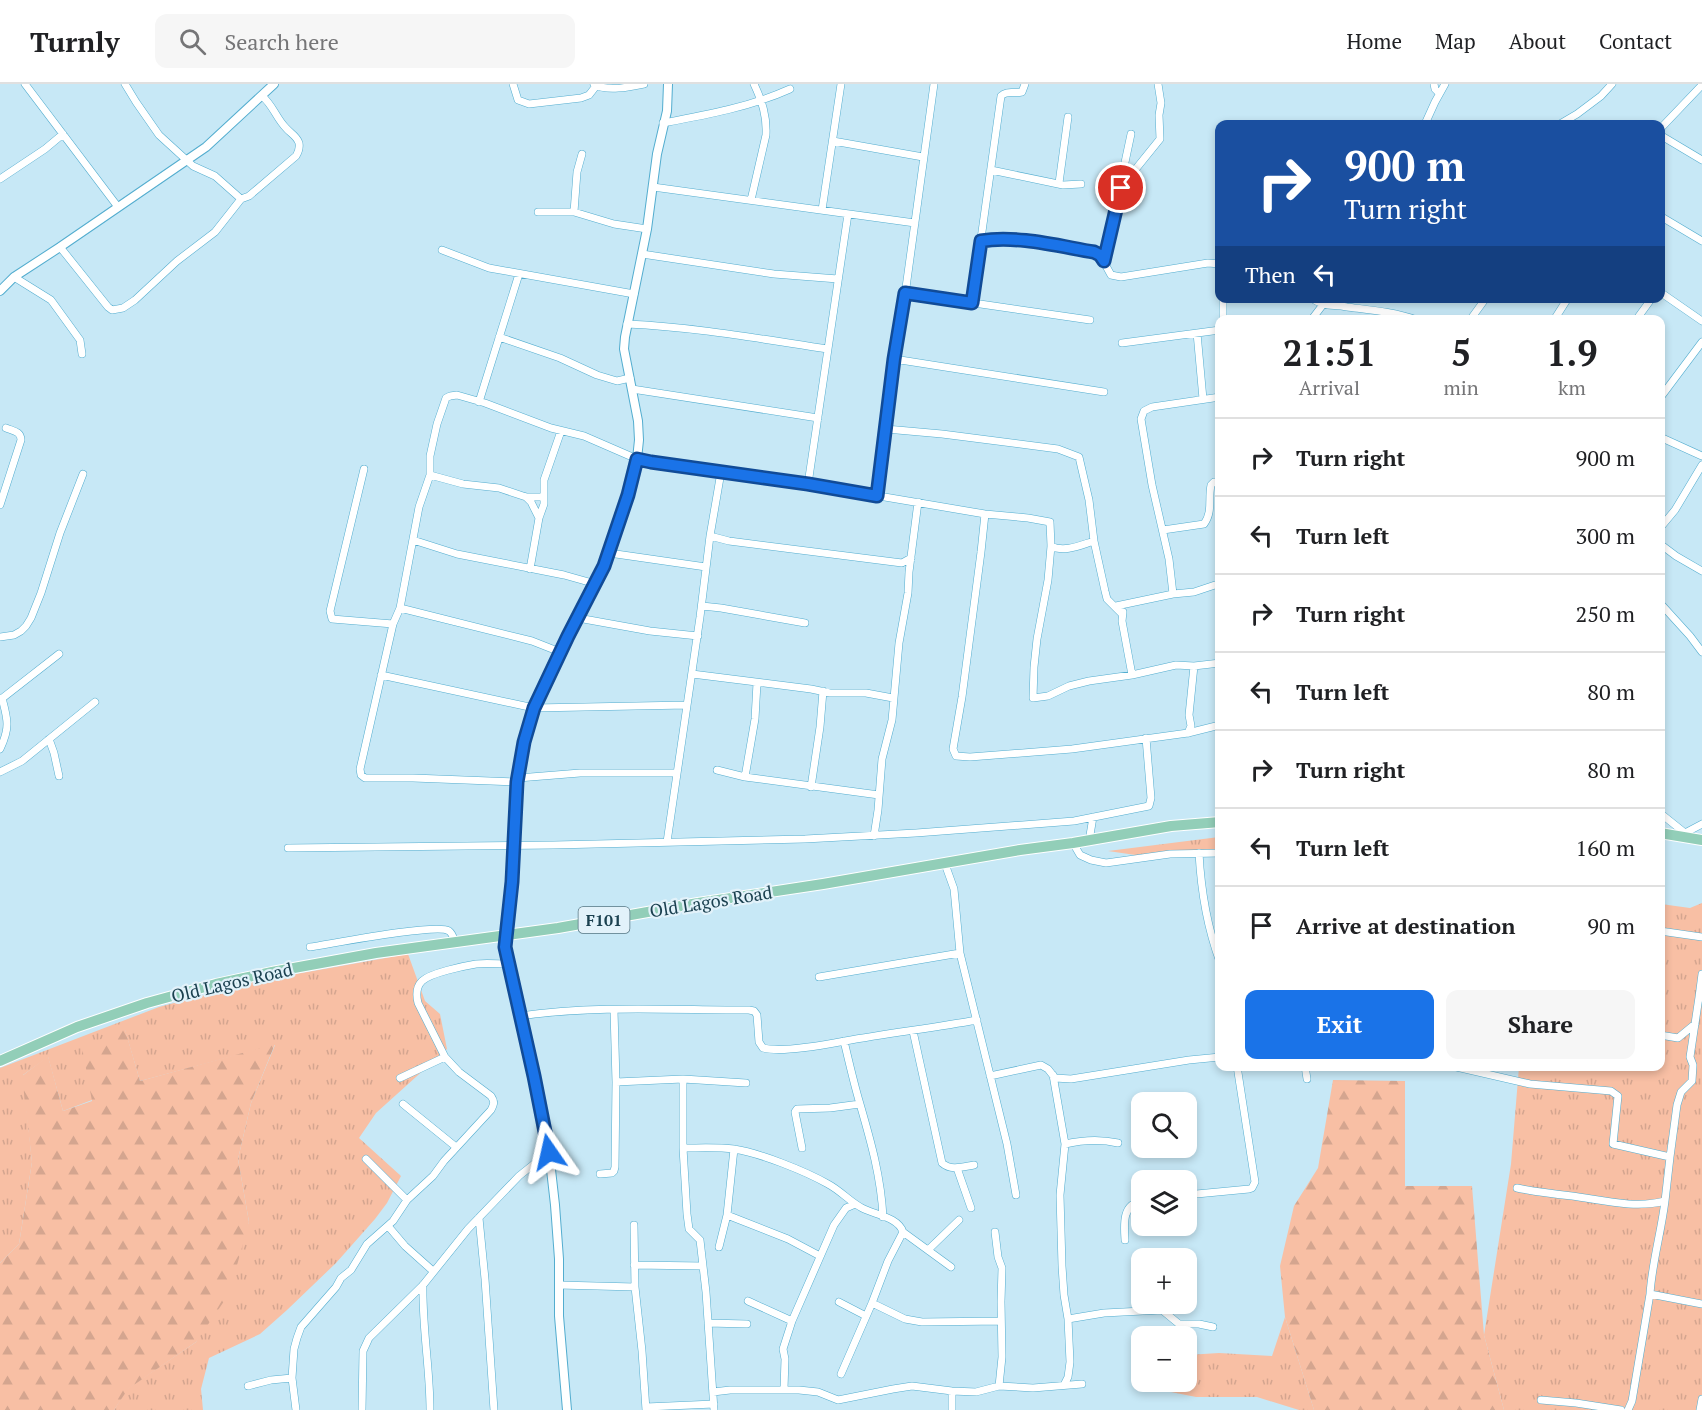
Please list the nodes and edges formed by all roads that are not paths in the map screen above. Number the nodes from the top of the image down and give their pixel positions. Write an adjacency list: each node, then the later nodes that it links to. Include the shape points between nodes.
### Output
1 (25, 84): 26 (street)
2 (125, 84): 33 (street, via 159,135)
3 (274, 84): 19 (street)
4 (513, 84): 15 (street, via 518,100 529,104 581,98)
5 (644, 84): 15 (street)
6 (668, 84): 24 (street)
7 (754, 84): 20 (street)
8 (842, 84): 29 (street)
9 (934, 84): 31 (street)
10 (1025, 84): 34 (street, via 1022,92 1001,96)
11 (1158, 84): 39 (street, via 1160,139)
12 (1434, 84): 18 (street)
13 (1445, 84): 18 (street)
14 (1612, 84): 23 (street)
15 (595, 85)
16 (1702, 85): 25 (street)
17 (790, 89): 20 (street)
18 (1440, 93): 22 (street)
19 (262, 96): 33 (street); 40 (street, via 297,138 299,151)
20 (761, 100): 24 (street); 41 (street, via 766,113 766,135)
21 (1068, 117): 36 (street)
22 (1427, 120)
23 (1567, 120)
24 (663, 123): 38 (street)
25 (1665, 124)
26 (63, 134): 35 (street); 42 (street)
27 (1131, 134): 39 (street)
28 (1665, 138): 32 (street)
29 (833, 141): 31 (street); 43 (street)
30 (582, 154): 45 (street)
31 (923, 157): 48 (street)
32 (1702, 159)
33 (187, 161): 40 (street, via 215,176); 42 (street)
34 (991, 170): 36 (street); 50 (street)
35 (0, 179)
36 (1059, 183): 37 (street)
37 (1081, 184)
38 (653, 187): 41 (street); 49 (street)
39 (1121, 188): 55 (street)
40 (241, 199): 52 (street, via 215,232 123,308 108,307)
41 (751, 200): 43 (street)
42 (118, 207): 52 (street)
43 (822, 210): 46 (street)
44 (538, 212): 45 (street)
45 (574, 212): 49 (street)
46 (848, 214): 48 (street); 59 (street)
47 (1665, 219): 51 (street)
48 (915, 223): 61 (street)
49 (647, 229): 54 (street)
50 (981, 241): 55 (street, via 1010,239 1094,252); 64 (street)
51 (1702, 241)
52 (60, 247): 58 (street)
53 (442, 250): 57 (street, via 489,268)
54 (642, 254): 59 (street, via 774,274); 62 (street)
55 (1104, 261): 56 (street, via 1111,275 1121,277)
56 (1215, 264)
57 (519, 274): 62 (street); 74 (street)
58 (14, 277): 60 (street); 78 (street, via 51,300 80,340)
59 (838, 279): 77 (street)
60 (1, 287)
61 (905, 293): 64 (street); 79 (street)
62 (634, 294): 71 (street)
63 (1665, 295): 70 (street)
64 (972, 303): 69 (street)
65 (1319, 303): 66 (street)
66 (1322, 305): 67 (street); 68 (street)
67 (1315, 315)
68 (1374, 315)
69 (1090, 320)
70 (1702, 321)
71 (627, 324): 77 (street, via 720,332); 80 (street, via 624,349)
72 (1215, 331): 73 (street)
73 (1197, 333): 76 (street); 85 (street)
74 (499, 337): 80 (street, via 597,375 617,381); 86 (street)
75 (1702, 342): 82 (street)
76 (1122, 343)
77 (828, 349): 87 (street)
78 (82, 354)
79 (894, 359): 83 (street); 89 (street)
80 (630, 378): 81 (street)
81 (632, 389): 87 (street); 93 (street, via 638,421)
82 (1665, 391)
83 (1104, 392)
84 (1215, 398): 85 (street)
85 (1203, 399): 109 (street, via 1152,407 1144,411 1141,419)
86 (479, 402): 90 (street); 98 (street, via 457,395 446,398 430,456)
87 (818, 418): 100 (street)
88 (6, 428): 105 (street, via 19,432 21,440)
89 (886, 429): 101 (street); 112 (street, via 1058,449 1079,457)
90 (561, 431): 93 (street, via 606,444); 103 (street, via 544,480)
91 (1665, 439): 92 (street)
92 (1702, 456)
93 (637, 459): 96 (street); 115 (street)
94 (1702, 465): 108 (street)
95 (364, 469): 133 (street, via 330,611 332,619)
96 (721, 472): 100 (street); 110 (street)
97 (83, 474): 135 (street, via 31,618 21,631)
98 (430, 475): 102 (street); 111 (street)
99 (1215, 482): 109 (street, via 1211,486 1211,510 1204,524)
100 (808, 484): 101 (street)
101 (877, 496): 104 (street)
102 (526, 497): 103 (street); 107 (street)
103 (544, 497): 107 (street)
104 (918, 502): 106 (street); 116 (street)
105 (0, 506)
106 (985, 514): 113 (street, via 1050,522); 153 (street, via 953,749 956,756 1072,749)
107 (539, 518): 119 (street)
108 (1665, 522)
109 (1163, 530): 124 (street)
110 (710, 536): 117 (street); 118 (street)
111 (412, 540): 119 (street); 128 (street)
112 (1094, 541): 113 (street, via 1070,548); 127 (street, via 1107,599)
113 (1051, 546): 143 (street, via 1037,639 1034,698 1089,681)
114 (1665, 548): 120 (street)
115 (609, 553): 118 (street); 122 (street)
116 (911, 558): 117 (street); 121 (street)
117 (902, 563): 121 (street)
118 (706, 567): 126 (street)
119 (530, 569): 122 (street)
120 (1702, 571)
121 (909, 572): 146 (street)
122 (596, 584): 131 (street)
123 (1215, 585): 124 (street)
124 (1173, 594): 125 (street)
125 (1127, 604): 127 (street); 130 (street)
126 (702, 606): 132 (street); 134 (street)
127 (1116, 606): 130 (street)
128 (400, 608): 133 (street); 136 (street)
129 (1665, 608): 137 (street)
130 (1122, 614): 143 (street)
131 (578, 618): 134 (street); 136 (street)
132 (805, 623)
133 (393, 624): 142 (street)
134 (698, 636): 141 (street)
135 (0, 637)
136 (560, 652): 150 (street)
137 (1702, 652)
138 (59, 654): 147 (street)
139 (1215, 664): 140 (street)
140 (1194, 666): 143 (street, via 1176,665); 152 (street)
141 (692, 674): 144 (street); 149 (street)
142 (381, 675): 150 (street); 161 (street, via 361,775)
143 (1132, 675)
144 (757, 683): 145 (street); 160 (street)
145 (823, 691): 146 (street); 162 (street)
146 (893, 698): 163 (street)
147 (1, 699): 155 (street, via 8,727)
148 (95, 702): 154 (street)
149 (687, 705): 150 (street); 158 (street)
150 (534, 708): 161 (street)
151 (1215, 726): 152 (street)
152 (1188, 733): 153 (street)
153 (1146, 738): 164 (street, via 1149,806)
154 (49, 739): 157 (street, via 22,761); 159 (street)
155 (0, 749)
156 (717, 770): 160 (street)
157 (0, 772)
158 (676, 773): 161 (street, via 580,773); 173 (street)
159 (59, 777)
160 (745, 777): 162 (street)
161 (517, 780): 175 (street)
162 (811, 787): 163 (street)
163 (879, 795): 170 (street)
164 (1093, 817): 170 (street); 172 (street)
165 (1665, 817): 169 (street)
166 (1215, 822): 172 (main road, Old Lagos Road / F101)
167 (1702, 824): 169 (street)
168 (1665, 833): 169 (main road)
169 (1685, 835): 171 (main road)
170 (874, 836): 173 (street)
171 (1702, 840)
172 (1089, 841): 174 (main road, Old Lagos Road / F101)
173 (667, 842): 175 (street)
174 (1073, 843): 177 (street, via 1080,855 1106,863); 179 (main road, Old Lagos Road / F101)
175 (514, 845): 176 (street); 181 (street)
176 (288, 848)
177 (1199, 853): 178 (street); 185 (street, via 1201,885)
178 (1215, 853)
179 (945, 864): 181 (main road, Old Lagos Road / F101); 186 (street, via 954,889)
180 (1665, 932): 182 (street)
181 (506, 935): 183 (main road, Old Lagos Road / F101); 187 (street)
182 (1702, 937)
183 (455, 943): 184 (street, via 452,934 443,929); 200 (main road, Old Lagos Road / F101, via 376,953 216,984 77,1027)
184 (310, 947)
185 (1215, 949)
186 (960, 953): 189 (street); 193 (street)
187 (508, 964): 192 (street); 198 (street, via 476,964 423,980 416,995 418,1003)
188 (1702, 974): 190 (street)
189 (819, 977)
190 (1701, 998): 194 (street)
191 (614, 1010): 192 (street); 197 (street, via 748,1010 757,1015 763,1048); 209 (street)
192 (520, 1016): 219 (street)
193 (977, 1020): 195 (street); 205 (street)
194 (1695, 1023): 196 (street, via 1678,1038); 220 (street, via 1690,1057 1692,1081 1681,1092 1677,1105)
195 (913, 1031): 197 (street); 223 (street, via 942,1163)
196 (1665, 1036)
197 (844, 1041): 212 (street)
198 (445, 1057): 206 (street); 215 (street, via 494,1100 490,1110)
199 (1215, 1057): 204 (street, via 1071,1079)
200 (0, 1061)
201 (1238, 1071): 226 (street, via 1255,1182 1249,1189)
202 (1306, 1071): 208 (street)
203 (1474, 1071): 220 (street, via 1530,1084 1611,1091 1618,1096 1614,1144)
204 (1053, 1075): 205 (street, via 1041,1065); 214 (street)
205 (990, 1076): 227 (street)
206 (400, 1078)
207 (683, 1079): 209 (street); 210 (street); 216 (street)
208 (1307, 1079)
209 (616, 1082): 224 (street, via 614,1171)
210 (746, 1083)
211 (403, 1104): 215 (street)
212 (860, 1104): 217 (street, via 797,1109); 234 (street, via 873,1148)
213 (1118, 1143): 214 (street, via 1094,1140)
214 (1065, 1144): 260 (street, via 1060,1195)
215 (456, 1147): 228 (street)
216 (683, 1148): 218 (street); 246 (street, via 689,1229 700,1240)
217 (802, 1148)
218 (734, 1149): 230 (street, via 826,1182); 233 (street)
219 (549, 1152): 235 (street, via 519,1176); 250 (street)
220 (1670, 1157): 229 (street)
221 (366, 1159): 228 (street)
222 (974, 1165): 223 (street)
223 (957, 1168): 232 (street)
224 (600, 1174)
225 (1517, 1188): 229 (street, via 1627,1203)
226 (1197, 1194)
227 (1016, 1195)
228 (407, 1200): 238 (street)
229 (1665, 1201): 253 (street)
230 (855, 1204): 234 (street); 244 (street, via 840,1215)
231 (1131, 1204): 241 (street, via 1126,1212)
232 (972, 1208)
233 (727, 1215): 242 (street); 244 (street)
234 (883, 1217): 239 (street, via 896,1222)
235 (479, 1218): 248 (street); 282 (street)
236 (959, 1220): 243 (street)
237 (634, 1225): 245 (street)
238 (388, 1226): 248 (street); 267 (street, via 367,1244 351,1270 301,1327 294,1349)
239 (903, 1232): 243 (street); 257 (street)
240 (995, 1232): 262 (street, via 1002,1268)
241 (1125, 1240)
242 (719, 1248)
243 (928, 1250): 247 (street)
244 (820, 1256): 261 (street)
245 (634, 1265): 246 (street); 251 (street)
246 (703, 1266): 263 (street)
247 (951, 1267)
248 (433, 1271): 249 (street)
249 (423, 1285): 252 (street); 254 (street)
250 (559, 1285): 251 (street); 283 (street)
251 (635, 1287): 278 (street)
252 (414, 1294): 254 (street); 280 (street, via 365,1345)
253 (1650, 1294): 258 (street); 286 (street)
254 (422, 1301): 281 (street)
255 (748, 1301): 261 (street)
256 (839, 1302): 259 (street)
257 (872, 1304): 259 (street); 262 (street, via 922,1322)
258 (1702, 1304)
259 (866, 1316): 266 (street)
260 (1068, 1319): 265 (street, via 1162,1310 1179,1324); 269 (street, via 1070,1362)
261 (792, 1321): 272 (street, via 783,1349)
262 (1001, 1321): 271 (street)
263 (708, 1323): 264 (street); 274 (street)
264 (747, 1324)
265 (1213, 1327)
266 (841, 1374)
267 (292, 1378): 270 (street); 279 (street)
268 (1082, 1384): 269 (street)
269 (1064, 1385): 271 (street)
270 (248, 1386)
271 (999, 1386): 273 (street, via 976,1392)
272 (784, 1389): 273 (street, via 818,1392 838,1400 912,1386); 274 (street)
273 (952, 1391): 284 (street)
274 (713, 1392): 277 (street)
275 (1702, 1399): 287 (street)
276 (1541, 1400): 285 (street)
277 (714, 1407): 278 (street)
278 (646, 1409)
279 (296, 1410)
280 (362, 1410)
281 (430, 1410)
282 (494, 1410)
283 (567, 1410)
284 (952, 1410)
285 (1621, 1410)
286 (1629, 1410)
287 (1700, 1410)

